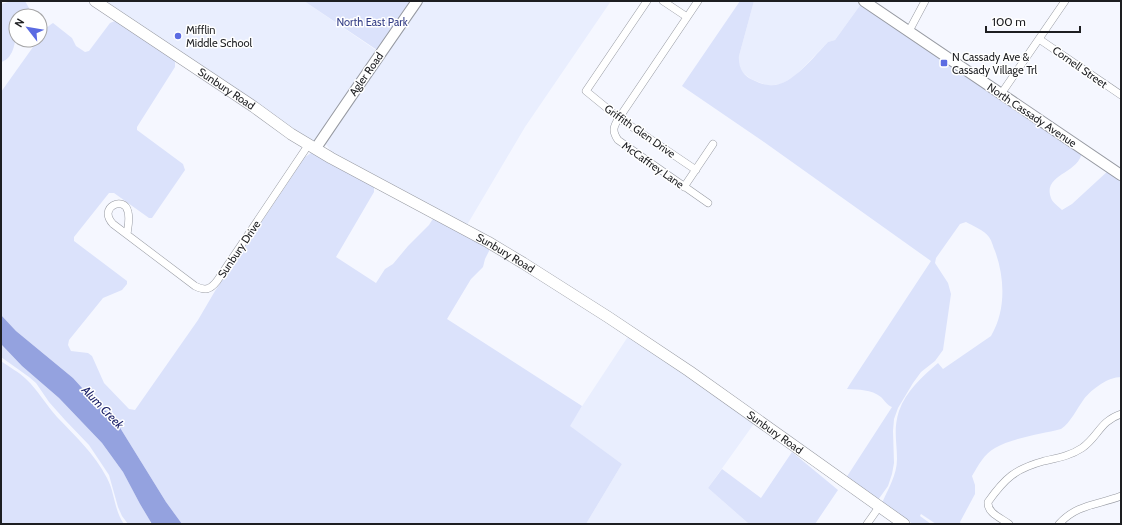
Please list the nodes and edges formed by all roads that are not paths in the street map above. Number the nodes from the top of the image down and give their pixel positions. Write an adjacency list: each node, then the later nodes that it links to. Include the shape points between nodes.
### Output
1 (95, 1): 16 (main road, Sunbury Road)
2 (417, 1): 16 (main road, Agler Road)
3 (648, 1): 14 (street, Griffith Glen Drive, via 586,91)
4 (663, 1): 9 (street)
5 (698, 1): 9 (street)
6 (864, 1): 10 (main road, North Cassady Avenue)
7 (925, 1): 10 (street)
8 (1064, 1): 11 (street)
9 (687, 17): 14 (street)
10 (909, 31): 12 (main road, North Cassady Avenue)
11 (1039, 39): 12 (street); 13 (street, Cornell Street)
12 (1001, 94): 18 (main road, North Cassady Avenue)
13 (1121, 95)
14 (619, 118): 17 (street, Griffith Glen Drive); 19 (street, McCaffrey Lane, via 614,128 614,135 618,140)
15 (713, 144): 17 (street)
16 (313, 146): 21 (street, Sunbury Drive, via 214,286 209,289 195,286); 24 (main road, Sunbury Road, via 488,242 557,285 690,371)
17 (696, 170): 19 (street)
18 (1121, 175)
19 (684, 187): 20 (street, McCaffrey Lane)
20 (708, 203)
21 (127, 234)
22 (1121, 414): 27 (street, via 1106,422 1081,448 1066,456 1030,465 1005,480 988,502 988,506 989,510)
23 (1121, 496): 28 (street, via 1075,511)
24 (879, 506): 25 (street); 26 (main road, Sunbury Road)
25 (867, 524)
26 (904, 524)
27 (1009, 524)
28 (1059, 524)

